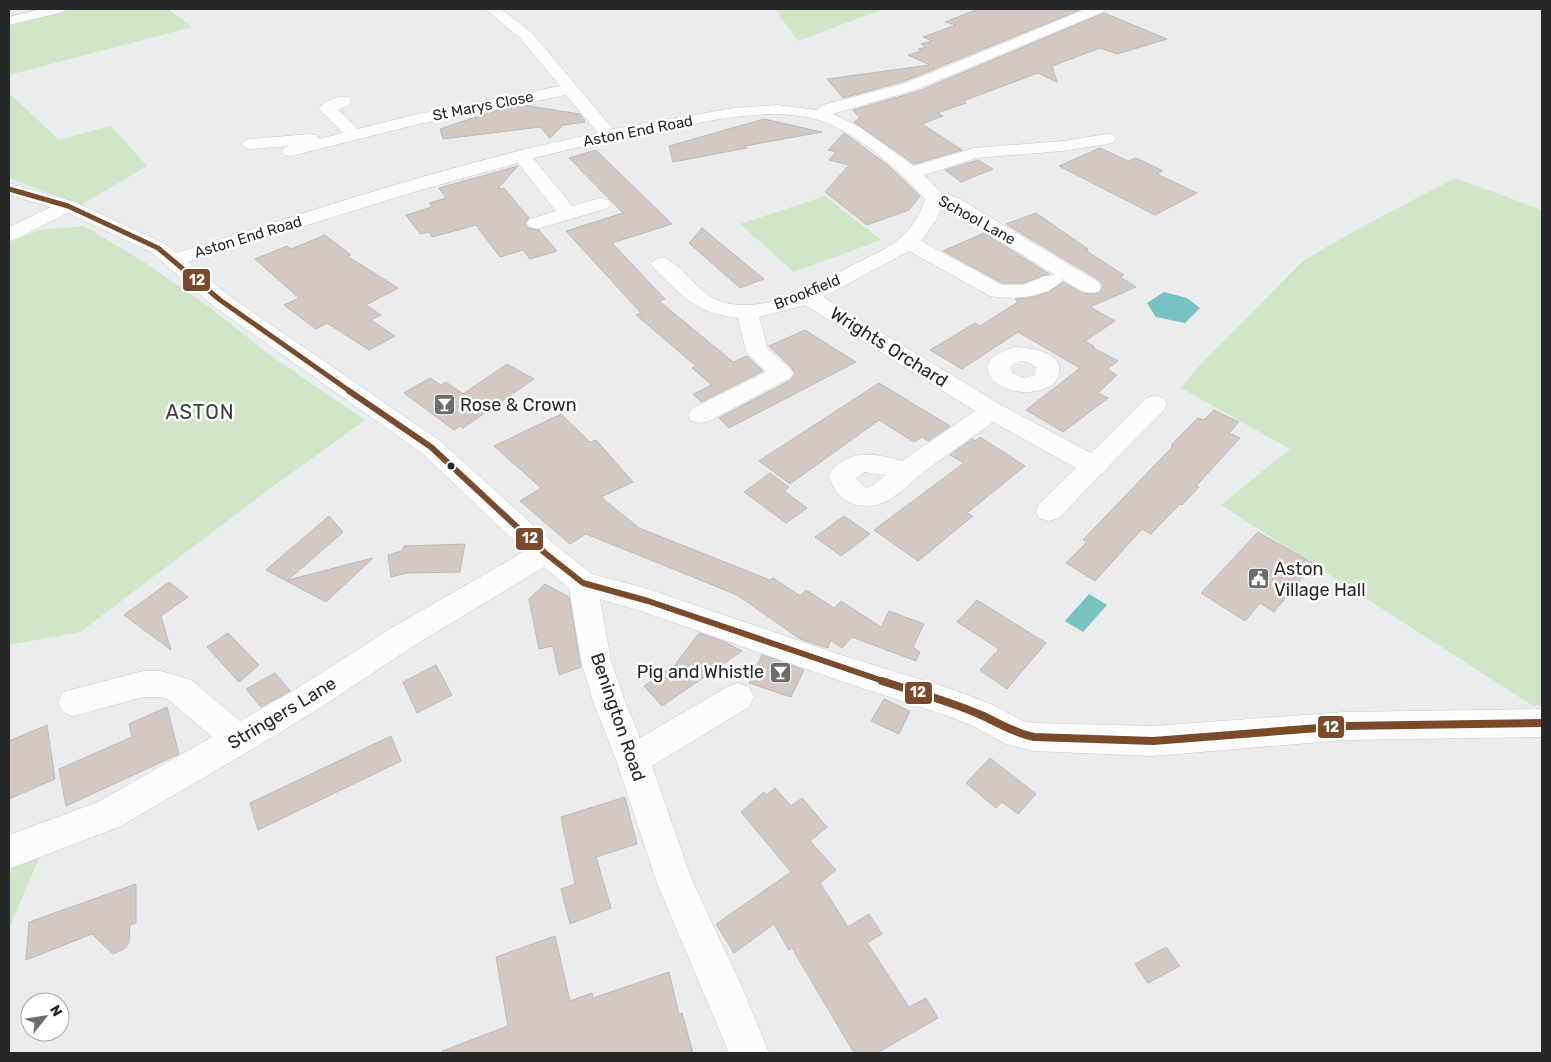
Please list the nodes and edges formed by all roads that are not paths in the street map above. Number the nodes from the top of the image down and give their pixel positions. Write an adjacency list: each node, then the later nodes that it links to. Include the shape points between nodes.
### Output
1 (58, 9): 4 (street)
2 (492, 9): 6 (street, via 522,29)
3 (1098, 9): 8 (street, Aston End Road, via 912,86 829,109)
4 (35, 11): 5 (street)
5 (9, 22)
6 (570, 89): 9 (street, St Marys Close); 11 (street)
7 (343, 101): 10 (street, via 327,109)
8 (820, 115): 11 (street, Aston End Road, via 752,111); 17 (street, School Lane, via 846,127)
9 (377, 129): 10 (street, St Marys Close); 13 (street, via 380,141 372,147 348,150 340,146)
10 (355, 135): 13 (street, St Marys Close)
11 (609, 135): 16 (street, Aston End Road)
12 (1107, 138): 17 (street, via 1062,146 974,153)
13 (337, 139): 14 (street); 15 (street)
14 (250, 144)
15 (291, 151)
16 (522, 156): 22 (street); 26 (street, Aston End Road, via 435,178)
17 (911, 172): 19 (street, School Lane)
18 (9, 189): 21 (street)
19 (935, 198): 25 (street, Brookfield, via 925,223); 29 (street, School Lane, via 952,202)
20 (601, 204): 22 (street)
21 (68, 206): 24 (street); 26 (street, via 158,248)
22 (568, 214): 23 (street)
23 (537, 224)
24 (9, 235)
25 (908, 242): 28 (street, via 998,291 1026,291); 30 (street, Brookfield)
26 (174, 260): 40 (street, via 220,300 272,338 431,447)
27 (661, 264): 31 (street, Brookfield, via 707,304)
28 (1051, 280)
29 (1090, 287)
30 (806, 296): 31 (street, Brookfield); 33 (street, Wrights Orchard)
31 (747, 311): 36 (street, via 757,352 782,373)
32 (1001, 377): 33 (street)
33 (971, 398): 35 (street, Wrights Orchard)
34 (1155, 404): 37 (street)
35 (992, 411): 37 (street, Wrights Orchard); 38 (street)
36 (700, 415)
37 (1095, 466): 39 (street)
38 (906, 472)
39 (1049, 511)
40 (545, 553): 41 (street); 45 (street, Stringers Lane, via 404,636)
41 (582, 583): 44 (street, via 648,601 951,703 1018,734 1034,737 1153,742 1345,726); 46 (street, Benington Road, via 596,661)
42 (738, 697): 46 (street)
43 (74, 702): 45 (street, via 143,684 161,684 180,690)
44 (1542, 723)
45 (239, 740): 47 (street, Stringers Lane, via 109,814)
46 (633, 760): 48 (street, Benington Road, via 675,883)
47 (9, 852)
48 (749, 1053)

